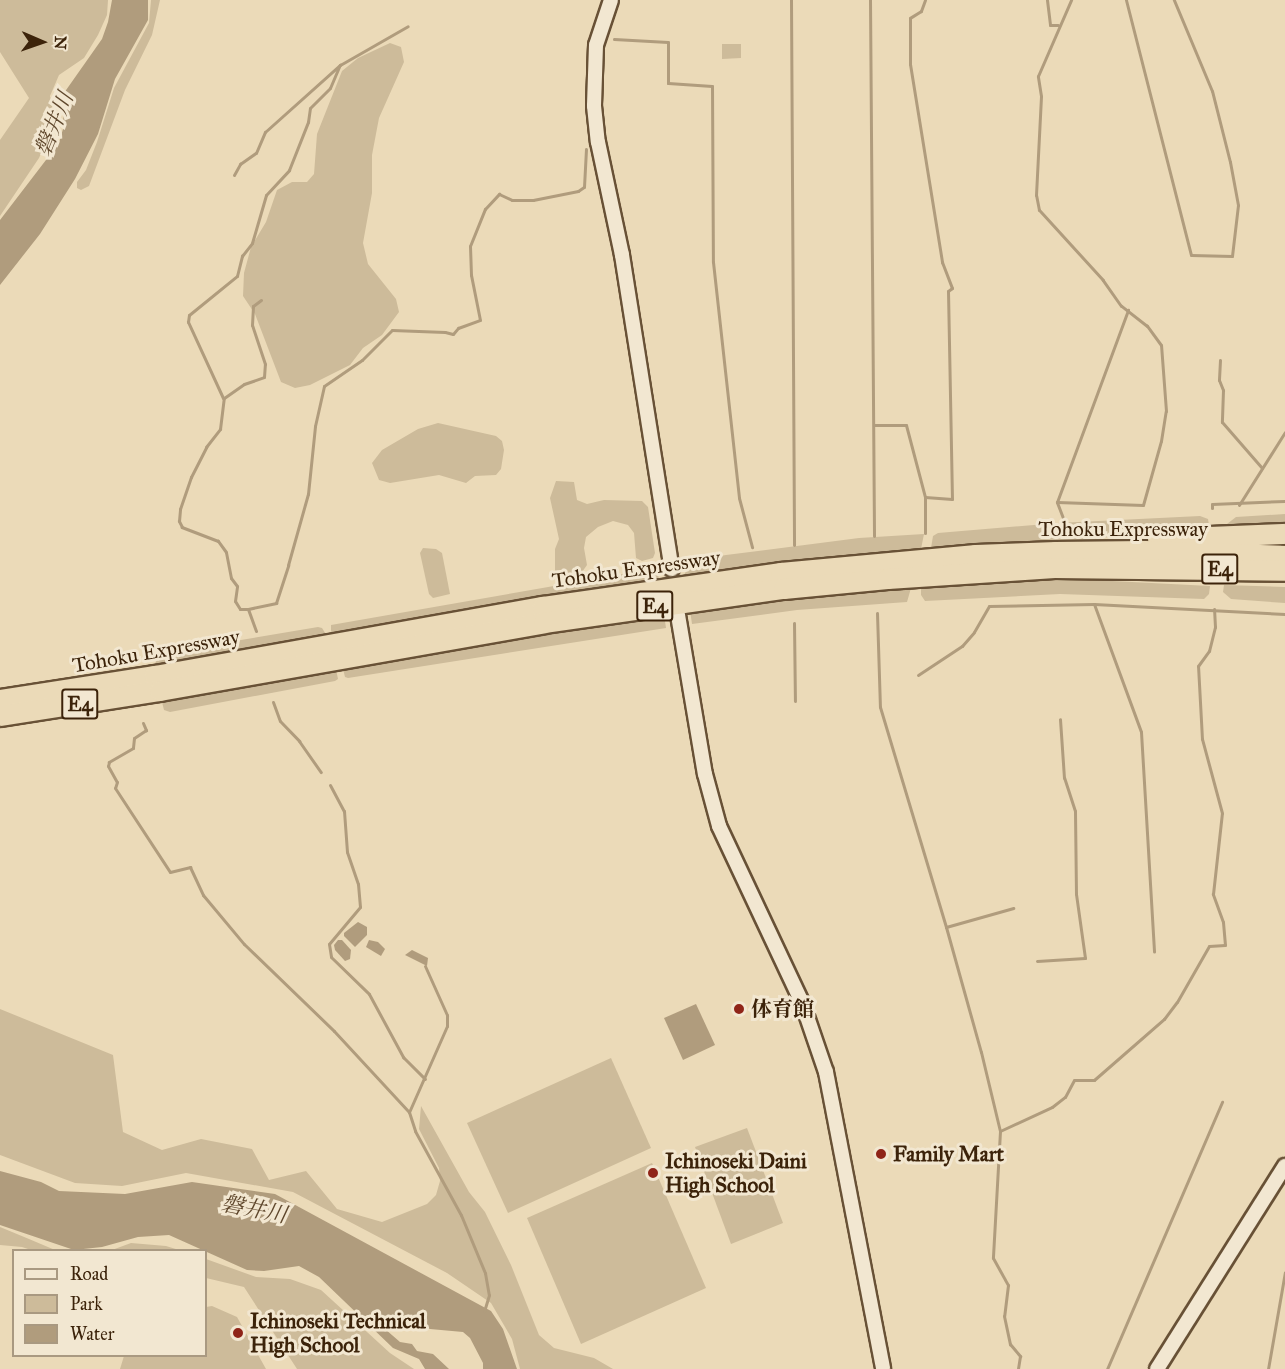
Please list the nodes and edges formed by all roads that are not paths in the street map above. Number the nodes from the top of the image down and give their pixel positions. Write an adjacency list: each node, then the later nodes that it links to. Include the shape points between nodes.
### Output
1 (611, 0): 6 (street, via 596,45 594,106)
2 (1285, 534): 3 (highway, via 1145,539)
3 (976, 555): 4 (highway, Tohoku Expressway / E4, via 1145,551); 10 (highway, Tohoku Expressway / E4, via 781,573 661,589)
4 (1285, 556)
5 (1154, 568): 7 (highway, Tohoku Expressway / E4); 8 (highway); 10 (highway, Tohoku Expressway / E4, via 975,572 784,589)
6 (672, 569)
7 (1285, 571)
8 (1285, 579)
9 (678, 615): 14 (street, via 705,774 719,826 802,1002 826,1072)
10 (158, 684): 11 (highway, Tohoku Expressway / E4); 12 (highway, Tohoku Expressway / E4)
11 (0, 700)
12 (0, 716)
13 (1285, 1166): 15 (street)
14 (883, 1369)
15 (1157, 1369)

